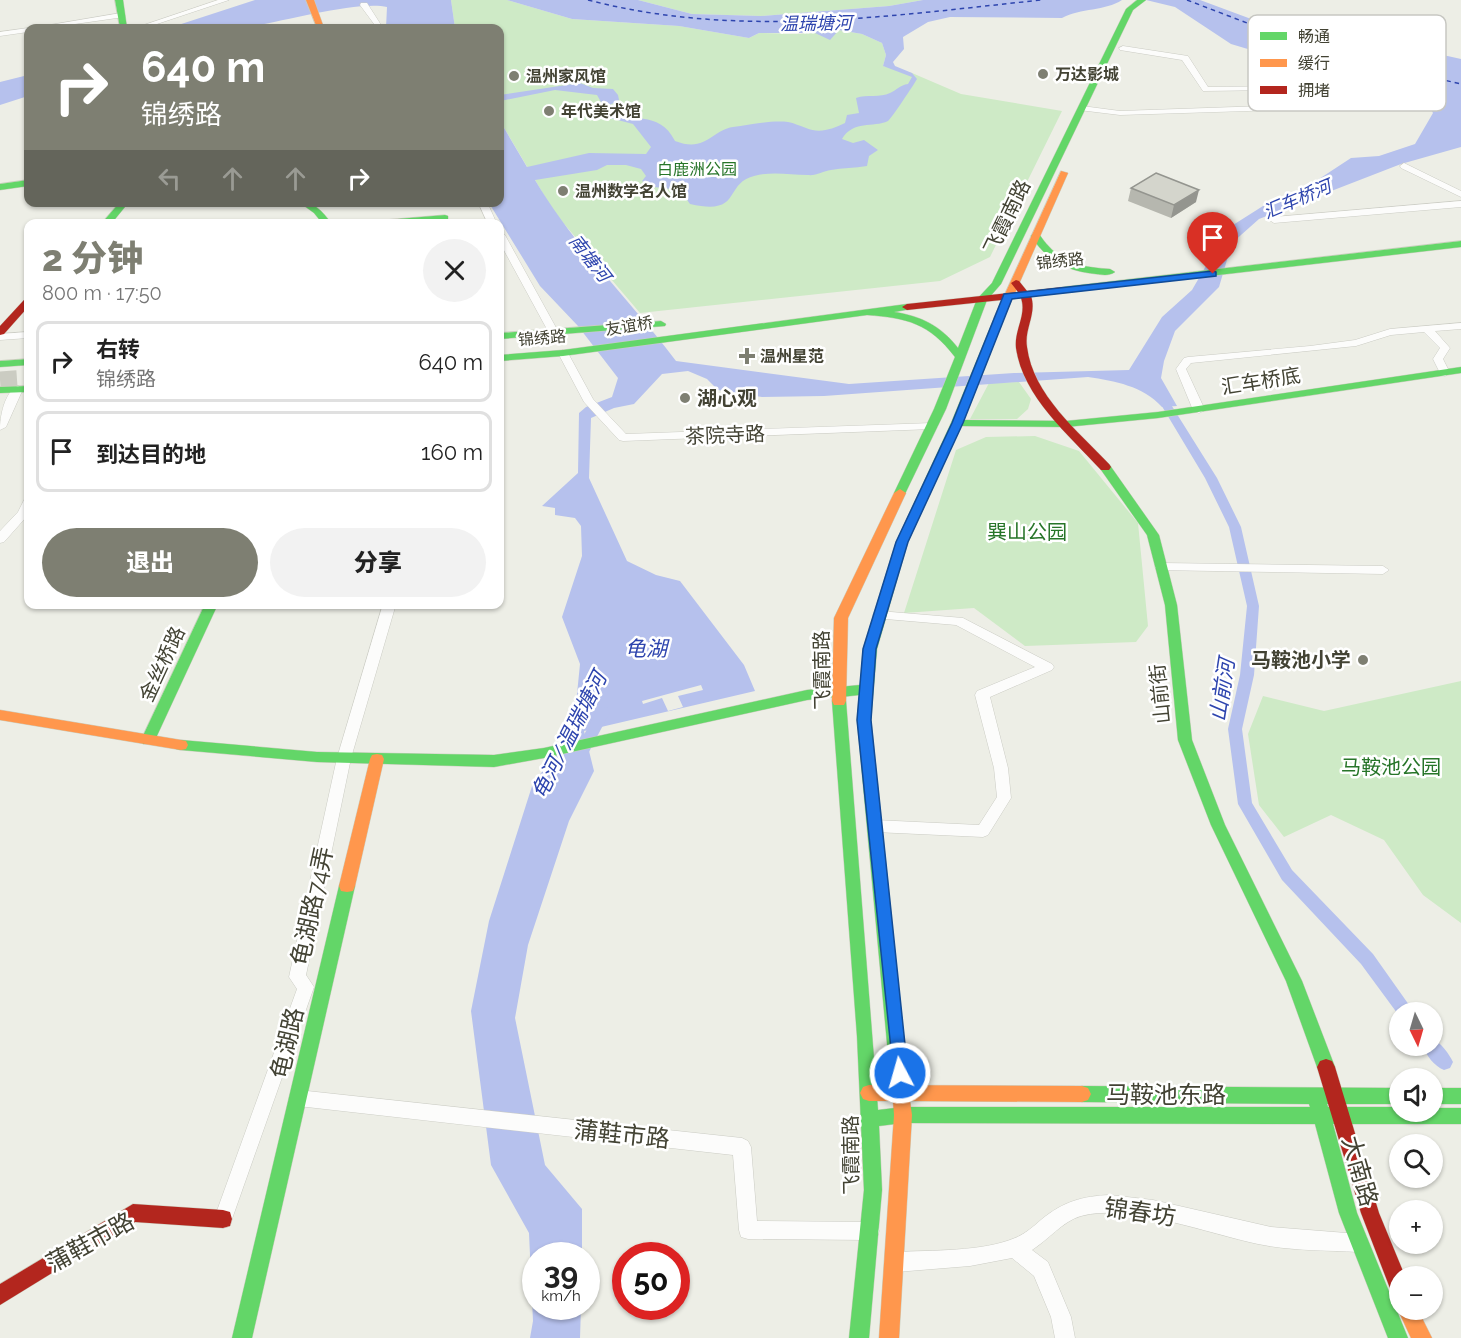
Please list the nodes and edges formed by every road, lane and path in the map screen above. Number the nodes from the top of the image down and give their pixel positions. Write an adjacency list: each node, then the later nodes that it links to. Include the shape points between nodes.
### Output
1 (119, 0): 7 (main road)
2 (225, 0): 9 (street)
3 (310, 0): 10 (main road)
4 (1156, 0): 6 (main road, 飞霞南路)
5 (364, 5): 11 (street)
6 (1138, 7): 14 (main road, 飞霞南路); 17 (main road, 飞霞南路)
7 (123, 22): 8 (street)
8 (94, 24)
9 (152, 24)
10 (319, 24)
11 (377, 24)
12 (24, 31): 13 (street)
13 (0, 34)
14 (1124, 48): 15 (street, via 1185,58 1206,89); 17 (main road, 飞霞南路)
15 (1248, 88)
16 (1248, 108): 17 (street, via 1120,113)
17 (1087, 109): 29 (main road, 飞霞南路); 35 (main road, 飞霞南路)
18 (1404, 166): 21 (street)
19 (24, 184): 20 (main road)
20 (0, 187)
21 (1459, 191)
22 (1461, 204): 27 (street)
23 (120, 207): 25 (main road)
24 (311, 207): 26 (main road)
25 (110, 219)
26 (324, 219)
27 (1274, 220)
28 (1461, 234): 32 (main road, 锦绣路)
29 (1036, 236): 33 (main road, via 1044,251 1058,263 1080,270); 34 (main road, 飞霞南路)
30 (504, 242): 45 (street)
31 (1461, 244): 32 (main road, 锦绣路)
32 (1234, 264): 33 (main road, 锦绣路, via 1203,262); 36 (main road, 锦绣路, via 1192,277)
33 (1110, 272): 34 (main road, 锦绣路)
34 (1016, 283): 35 (main road, 锦绣路); 36 (main road); 37 (main road, 飞霞南路)
35 (996, 284): 38 (main road, 飞霞南路); 39 (main road, 锦绣路)
36 (1026, 294): 37 (main road, 锦绣路); 59 (main road, 山前街, via 1030,316 1021,339 1026,368)
37 (1008, 296): 38 (main road, 锦绣路); 63 (main road, 飞霞南路)
38 (982, 299): 39 (main road, 锦绣路); 53 (main road, 飞霞南路)
39 (859, 305): 42 (main road, 锦绣路); 53 (main road, via 932,325 947,334)
40 (23, 314): 46 (main road)
41 (1456, 326): 43 (street); 49 (street)
42 (671, 328): 44 (main road, 友谊桥); 51 (main road, 友谊桥)
43 (1428, 330): 58 (street, via 1445,348 1438,359); 62 (street, via 1390,332 1356,343 1310,350 1188,360 1181,369)
44 (577, 331): 45 (main road, 锦绣路)
45 (554, 333): 48 (main road, 锦绣路); 50 (main road, 锦绣路)
46 (0, 334): 47 (street)
47 (24, 335)
48 (504, 336)
49 (1461, 337)
50 (504, 341)
51 (587, 349): 52 (main road, 锦绣路)
52 (563, 353): 54 (main road, 锦绣路); 66 (street, 茶院寺路, via 588,400 623,438)
53 (960, 357): 66 (main road, 飞霞南路)
54 (504, 358)
55 (24, 363): 56 (main road)
56 (0, 364)
57 (1461, 370): 58 (main road, 汇车桥底)
58 (1445, 373): 62 (main road, 汇车桥底)
59 (1036, 388): 64 (main road, via 1030,409); 65 (main road, 山前街)
60 (23, 389): 61 (main road); 67 (street)
61 (0, 390)
62 (1195, 410): 65 (main road, 汇车桥底)
63 (959, 418): 64 (main road, 汇车桥底); 74 (main road, 飞霞南路, via 902,542)
64 (1016, 422): 65 (main road, 汇车桥底)
65 (1066, 424): 70 (main road, 山前街, via 1111,475 1153,535)
66 (932, 426): 76 (main road, 飞霞南路, via 841,618)
67 (0, 427)
68 (24, 512): 69 (street)
69 (0, 539)
70 (1161, 567): 71 (street); 84 (main road, 山前街, via 1171,605 1185,740 1218,825 1294,981)
71 (1383, 570)
72 (210, 609): 78 (main road, 金丝桥路)
73 (389, 609): 79 (street)
74 (879, 615): 75 (main road, 飞霞南路, via 870,649); 81 (street, via 958,621 1047,667 982,695 1001,768 1004,798 982,831)
75 (868, 689): 76 (main road); 81 (main road, 飞霞南路, via 864,720)
76 (838, 691): 80 (main road, via 494,761); 83 (main road, 飞霞南路)
77 (0, 715): 78 (main road)
78 (148, 740): 79 (main road)
79 (344, 758): 80 (main road); 95 (street, 龟湖路74弄, via 297,977 306,987)
80 (377, 759): 89 (main road, 龟湖路)
81 (875, 826): 82 (main road, 飞霞南路)
82 (902, 1091): 83 (main road, 马鞍池东路); 85 (main road, 马鞍池东路); 90 (main road, 飞霞南路)
83 (868, 1093): 94 (main road, 飞霞南路)
84 (1336, 1094): 85 (main road, 马鞍池东路); 86 (main road, 马鞍池东路); 92 (main road, 山前街)
85 (1316, 1095): 91 (main road)
86 (1389, 1096)
87 (1443, 1096): 88 (main road)
88 (1461, 1096)
89 (298, 1098): 96 (street, 蒲鞋市路, via 742,1147 748,1230); 103 (main road, 龟湖路)
90 (903, 1115): 91 (main road, 马鞍池东路); 94 (main road, 马鞍池东路); 99 (main road, 飞霞南路)
91 (1321, 1115): 92 (main road, 马鞍池东路); 97 (main road, 大南路)
92 (1341, 1115): 93 (main road, 马鞍池东路); 100 (main road, 大南路, via 1370,1213)
93 (1461, 1116)
94 (870, 1119): 96 (main road, 飞霞南路)
95 (223, 1219): 101 (main road, 蒲鞋市路, via 132,1213)
96 (870, 1231): 104 (main road, 飞霞南路)
97 (1359, 1243): 98 (street, 锦春坊, via 1261,1235 1140,1207 1086,1205 1049,1222); 107 (main road, 大南路)
98 (1015, 1248): 99 (street, 锦春坊); 106 (street, via 1041,1269 1061,1317)
99 (896, 1262): 105 (main road, 飞霞南路)
100 (1391, 1266)
101 (0, 1295)
102 (1413, 1320): 108 (main road)
103 (242, 1338)
104 (859, 1338)
105 (889, 1338)
106 (1065, 1338)
107 (1398, 1338)
108 (1422, 1338)

